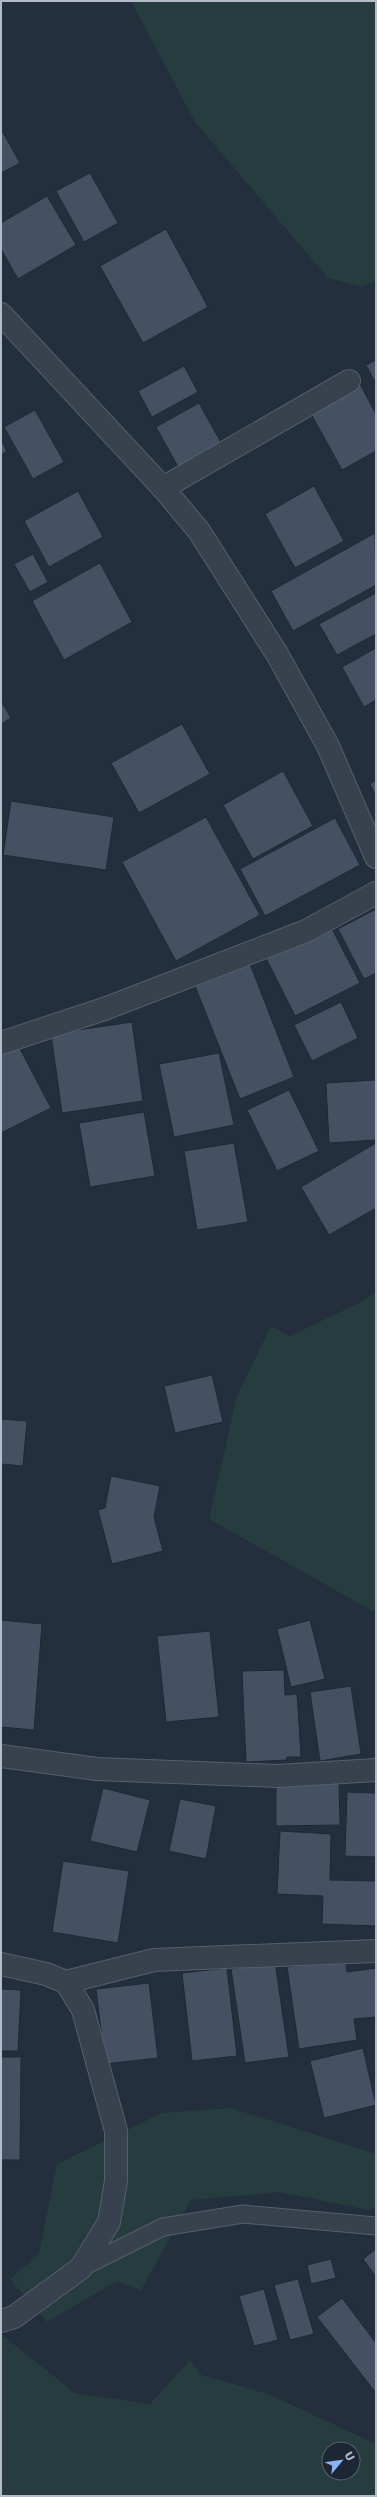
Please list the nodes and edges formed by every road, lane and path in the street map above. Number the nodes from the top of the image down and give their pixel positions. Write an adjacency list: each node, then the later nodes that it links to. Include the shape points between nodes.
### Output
1 (1, 314): 3 (street)
2 (349, 381): 3 (street)
3 (163, 488): 4 (street, via 199,531 277,654 328,746)
4 (376, 858)
5 (376, 893): 6 (street, via 306,931 107,1008)
6 (1, 1043)
7 (1, 1756): 8 (street, via 97,1769 278,1776)
8 (376, 1770)
9 (376, 1951): 11 (street, via 154,1960)
10 (1, 1964): 11 (street, via 46,1974)
11 (66, 1982): 13 (street, via 83,2010 116,2131 116,2181 109,2222)
12 (376, 2226): 13 (lane, via 243,2214 163,2227)
13 (81, 2268): 14 (street, via 14,2317)
14 (1, 2321)

